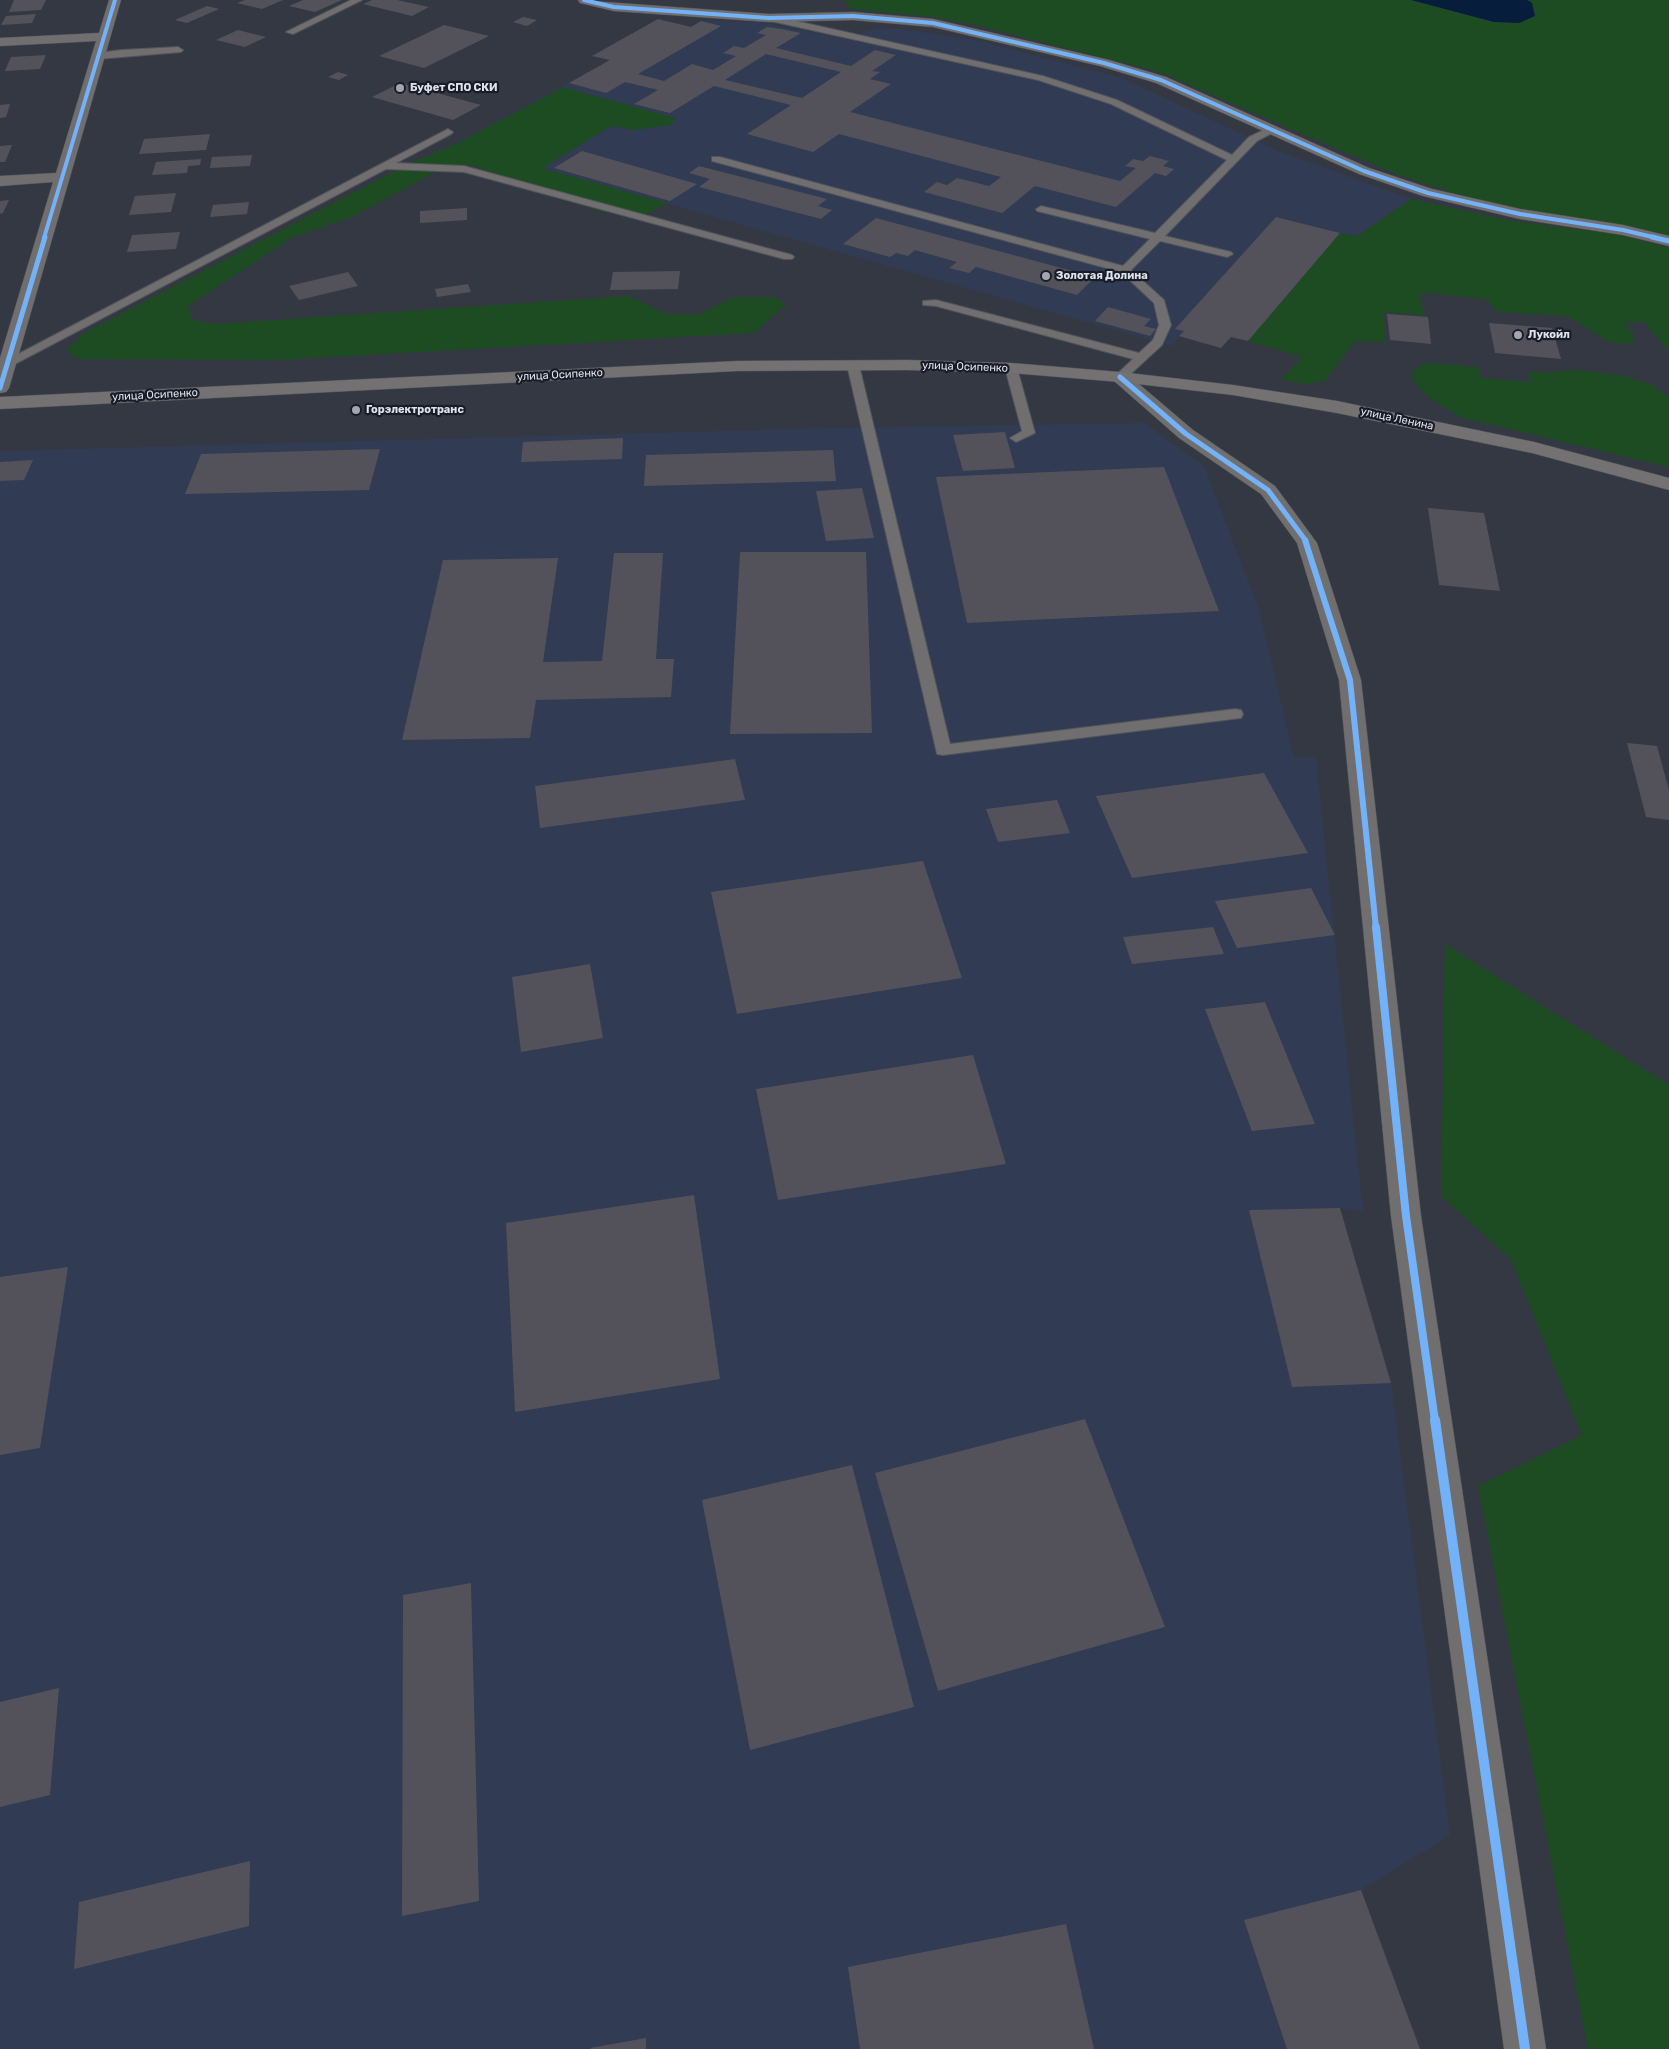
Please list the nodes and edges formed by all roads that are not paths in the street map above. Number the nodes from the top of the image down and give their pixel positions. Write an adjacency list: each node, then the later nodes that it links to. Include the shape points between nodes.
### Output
1 (115, 0): 6 (street)
2 (358, 0): 5 (lane)
3 (584, 0): 4 (street, via 614,7)
4 (769, 18): 10 (street, via 853,16 933,24 1161,80); 13 (lane, via 1040,78 1114,102)
5 (290, 32)
6 (104, 37): 7 (street); 9 (street)
7 (0, 42)
8 (178, 50): 9 (lane)
9 (98, 56): 15 (street)
10 (1271, 130): 13 (lane, via 1253,140); 19 (street, via 1364,171 1428,193 1520,214 1624,230)
11 (448, 132): 14 (lane)
12 (716, 159): 22 (lane)
13 (1233, 160): 18 (lane)
14 (381, 167): 21 (lane, via 464,169); 25 (lane)
15 (63, 177): 16 (street); 25 (street)
16 (0, 181)
17 (1041, 209): 18 (lane)
18 (1157, 237): 20 (lane); 22 (lane)
19 (1669, 242)
20 (1227, 254)
21 (788, 257)
22 (1125, 270): 24 (lane, via 1160,302 1165,325 1158,342)
23 (927, 303): 24 (lane)
24 (1141, 357): 28 (lane)
25 (9, 362): 29 (street)
26 (853, 365): 27 (main road, улица Осипенко); 30 (main road, улица Осипенко, via 737,366); 33 (lane, via 943,750)
27 (1011, 368): 28 (main road, улица Осипенко); 31 (lane, via 1029,433)
28 (1120, 377): 32 (main road, улица Ленина, via 1233,390 1338,407 1534,448); 34 (street, via 1186,434 1268,490 1307,543 1350,680 1406,1216)
29 (0, 388)
30 (0, 403)
31 (1016, 438)
32 (1669, 484)
33 (1235, 714)
34 (1525, 2049)

